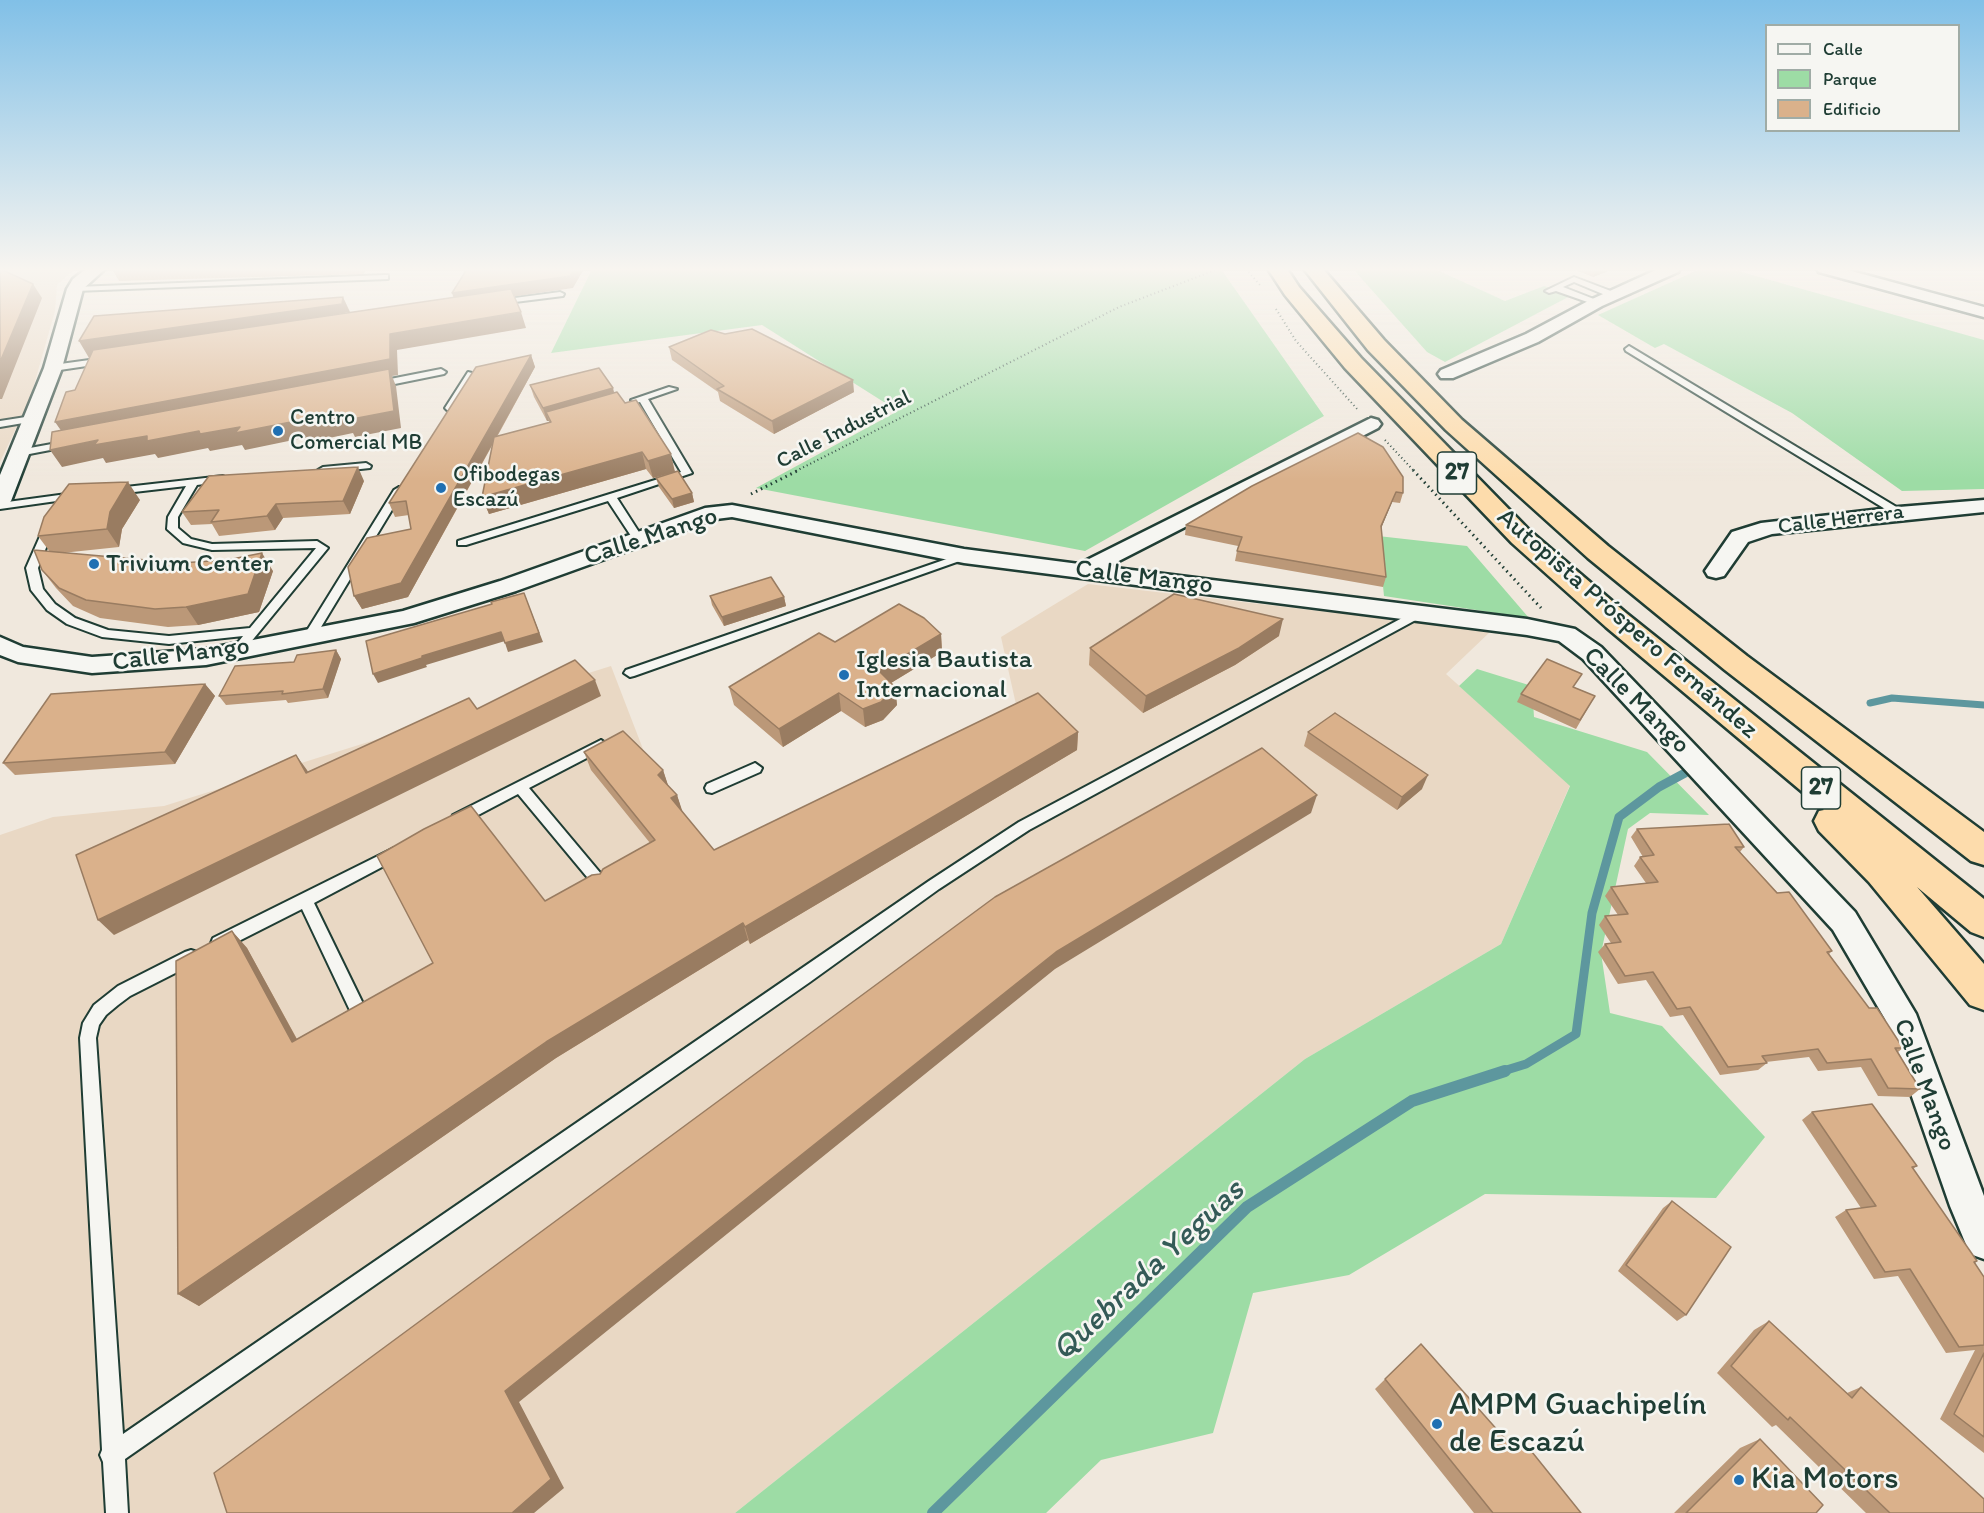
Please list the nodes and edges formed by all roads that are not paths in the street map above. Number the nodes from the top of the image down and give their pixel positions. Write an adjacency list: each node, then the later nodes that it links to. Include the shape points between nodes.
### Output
1 (61, 340): 9 (street)
2 (1333, 340): 45 (highway, Autopista Próspero Fernández / 27, via 1512,529)
3 (1372, 340): 6 (highway, Autopista Próspero Fernández / 27)
4 (1373, 340): 6 (highway)
5 (1528, 340): 12 (street)
6 (1376, 345): 46 (highway, Autopista Próspero Fernández / 27, via 1496,463 1598,552)
7 (1629, 349): 34 (lane)
8 (112, 360): 9 (lane)
9 (53, 369): 18 (street)
10 (441, 372): 13 (lane)
11 (471, 374): 17 (lane)
12 (1448, 374)
13 (359, 388)
14 (672, 389): 15 (lane)
15 (643, 398): 16 (lane); 30 (lane, via 687,473)
16 (620, 405)
17 (446, 414)
18 (32, 419): 19 (lane); 22 (street)
19 (0, 424)
20 (1371, 424): 38 (street)
21 (77, 442): 22 (lane)
22 (18, 453): 32 (street)
23 (366, 466): 24 (lane)
24 (309, 471)
25 (240, 478): 26 (lane)
26 (194, 482): 28 (lane); 41 (lane, via 173,517 172,529 187,541 212,547 316,544 322,548)
27 (403, 485): 42 (lane)
28 (106, 493)
29 (84, 495): 31 (lane)
30 (611, 497): 35 (lane); 36 (lane)
31 (62, 498): 32 (lane); 41 (lane, via 32,568 37,590 51,607 71,621 106,634 169,640)
32 (0, 503)
33 (1984, 506): 34 (street, Calle Herrera)
34 (1899, 513): 39 (street, Calle Herrera, via 1769,528 1740,537)
35 (639, 540): 37 (street, Calle Mango, via 713,513 732,511); 42 (street, Calle Mango, via 406,618)
36 (462, 543)
37 (964, 556): 38 (street, Calle Mango); 47 (lane)
38 (1084, 570): 40 (street, Calle Mango)
39 (1716, 571)
40 (1419, 613): 61 (street, Calle Mango, via 1566,635 1592,653 1844,921 1900,1014); 62 (lane, via 1024,826)
41 (254, 631): 44 (lane)
42 (309, 637): 44 (street, Calle Mango)
43 (0, 645): 44 (street, Calle Mango, via 18,654 92,665)
44 (237, 651)
45 (1659, 655): 58 (highway, Autopista Próspero Fernández / 27); 59 (highway, via 1882,872)
46 (1736, 663): 53 (highway); 55 (highway, Autopista Próspero Fernández / 27)
47 (630, 673)
48 (609, 740): 50 (lane)
49 (755, 768): 51 (lane)
50 (520, 787): 52 (lane); 56 (lane)
51 (712, 788)
52 (448, 825)
53 (1984, 825)
54 (408, 846): 57 (lane)
55 (1984, 851)
56 (602, 885)
57 (305, 900): 60 (lane); 62 (lane, via 124,991 100,1010 91,1023 88,1038)
58 (1984, 921)
59 (1984, 993)
60 (361, 1016)
61 (1984, 1240)
62 (111, 1455): 63 (lane)
63 (117, 1513)

